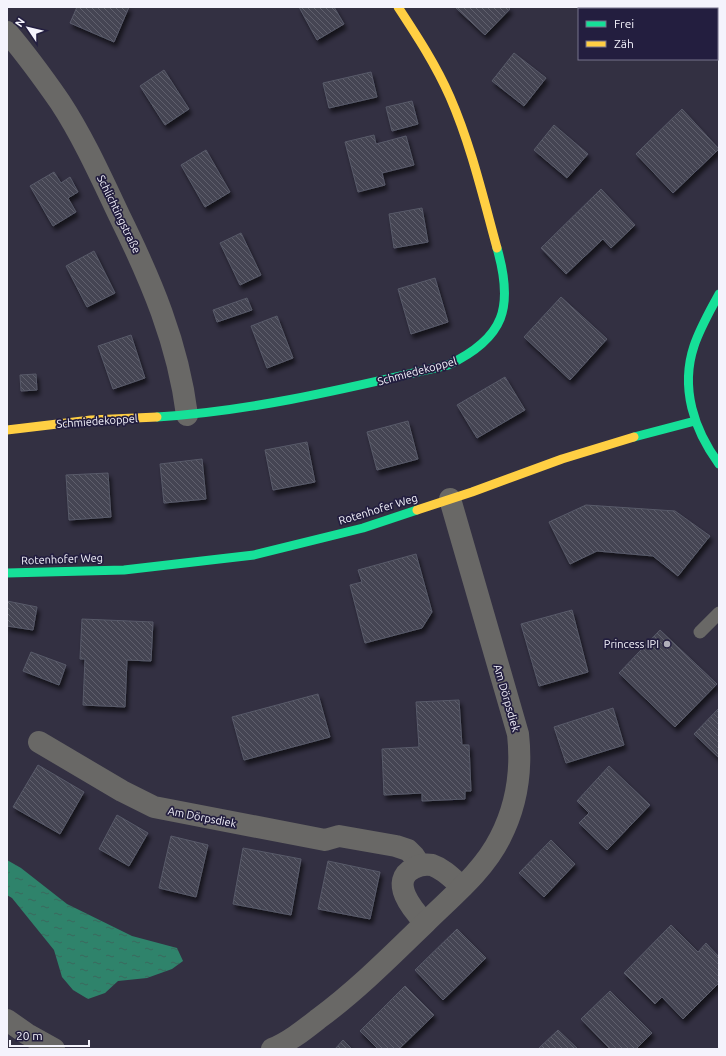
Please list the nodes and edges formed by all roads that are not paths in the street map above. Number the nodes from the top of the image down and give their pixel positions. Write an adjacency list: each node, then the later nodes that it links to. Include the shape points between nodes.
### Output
1 (398, 7): 4 (street, Schmiedekoppel, via 436,68 455,110 472,159 506,283 503,314 495,330 475,351 448,365 324,394)
2 (7, 32): 4 (street, Schlichtingstraße, via 60,102 93,160 136,250 158,300 170,336)
3 (719, 294): 5 (street, via 695,343 689,367 690,400)
4 (187, 415): 6 (street, Schmiedekoppel, via 91,420)
5 (695, 421): 7 (street, via 709,451); 8 (street, Rotenhofer Weg, via 562,459)
6 (7, 430)
7 (719, 464)
8 (450, 499): 9 (street, Rotenhofer Weg, via 363,528 254,555 124,570); 14 (street, Am Dörpsdiek, via 518,734 520,755 516,797 501,836 494,850)
9 (7, 572)
10 (719, 613): 11 (lane)
11 (700, 632)
12 (39, 742): 13 (street, Am Dörpsdiek, via 154,807 325,840 339,836 396,846 408,850)
13 (420, 865): 14 (street, via 432,865 444,871); 15 (street, via 410,870 404,879 403,891)
14 (462, 887): 15 (street, Am Dörpsdiek)
15 (425, 923): 18 (street, Am Dörpsdiek, via 336,1006 300,1033)
16 (7, 1020): 17 (street)
17 (54, 1049)
18 (272, 1049)

